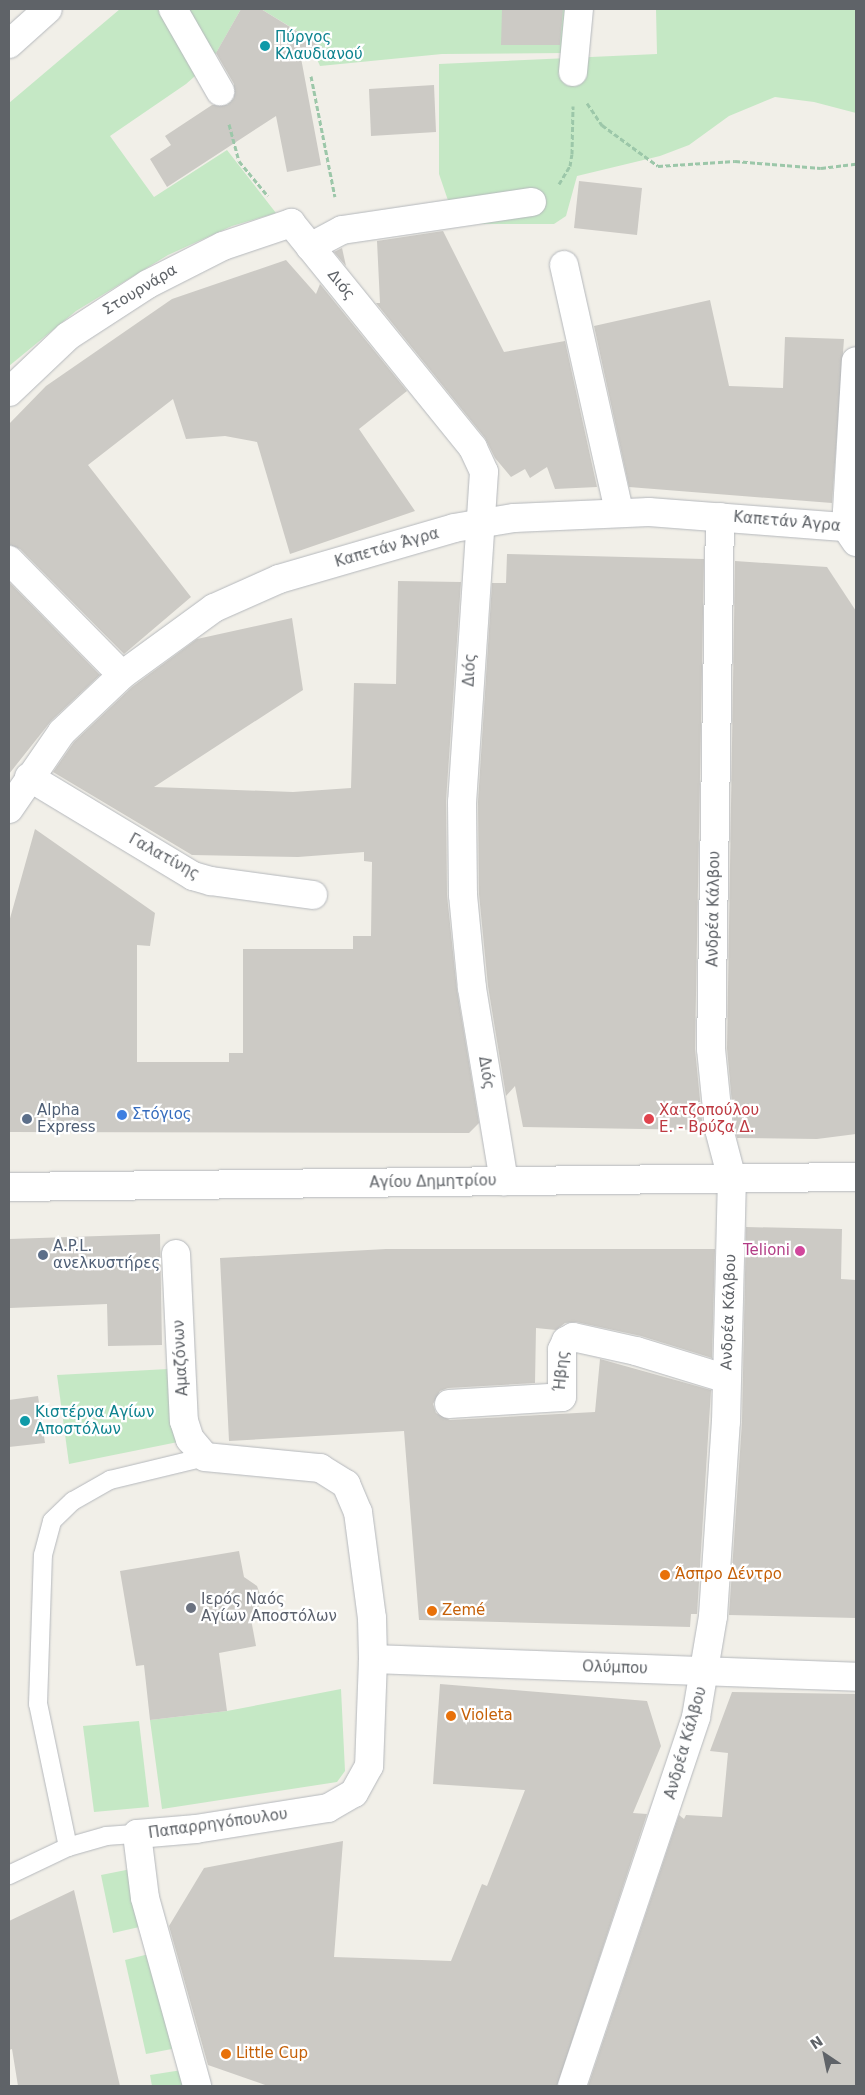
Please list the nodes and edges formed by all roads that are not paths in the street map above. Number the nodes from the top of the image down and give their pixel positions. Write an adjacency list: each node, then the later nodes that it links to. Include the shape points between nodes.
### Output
1 (48, 9): 4 (street)
2 (173, 9): 6 (street)
3 (579, 9): 5 (street)
4 (9, 44)
5 (574, 72)
6 (220, 91)
7 (532, 202): 9 (street, via 342,230)
8 (291, 223): 9 (street, Διός); 12 (street, Στουρνάρα, via 223,246 148,284 68,336)
9 (310, 247): 15 (street, Διός, via 480,458 484,472)
10 (564, 265): 13 (street)
11 (856, 362): 16 (street)
12 (9, 392)
13 (619, 512): 14 (street, Καπετάν Άγρα); 15 (street, Καπετάν Άγρα)
14 (720, 517): 16 (street, Καπετάν Άγρα); 23 (street, Ανδρέα Κάλβου, via 711,1049 719,1129)
15 (479, 522): 18 (street, Καπετάν Άγρα, via 249,590 199,617); 24 (street, Διός, via 462,802 463,895 472,988)
16 (853, 532)
17 (9, 560): 18 (street)
18 (122, 675): 19 (street, Καπετάν Άγρα, via 62,732)
19 (29, 777): 20 (street, Καπετάν Άγρα); 21 (street, Γαλατίνης, via 193,876)
20 (9, 809)
21 (313, 895)
22 (856, 1177): 23 (street, Αγίου Δημητρίου)
23 (732, 1179): 24 (street, Αγίου Δημητρίου); 27 (street, Ανδρέα Κάλβου)
24 (504, 1181): 25 (street, Αγίου Δημητρίου)
25 (9, 1187)
26 (176, 1254): 29 (street, Αμαζόνων, via 184,1421 190,1439)
27 (727, 1378): 28 (street, Ήβης, via 636,1351 573,1337 566,1341 562,1350 562,1397); 31 (street, Ανδρέα Κάλβου, via 713,1616)
28 (449, 1404)
29 (205, 1456): 30 (street, Παπαρρηγόπουλου, via 320,1468 346,1484 358,1512 372,1618); 34 (lane, via 110,1480 73,1501 52,1521 43,1555 38,1704)
30 (373, 1659): 31 (street, Ολύμπου); 33 (street, Παπαρρηγόπουλου, via 369,1766 354,1793 328,1808 196,1829)
31 (706, 1671): 32 (street, Ολύμπου); 37 (street, Ανδρέα Κάλβου, via 696,1717)
32 (856, 1677)
33 (137, 1834): 34 (lane, via 106,1836); 36 (street, Παπαρρηγόπουλου, via 145,1898)
34 (68, 1847): 35 (lane)
35 (9, 1875)
36 (199, 2086)
37 (572, 2086)

